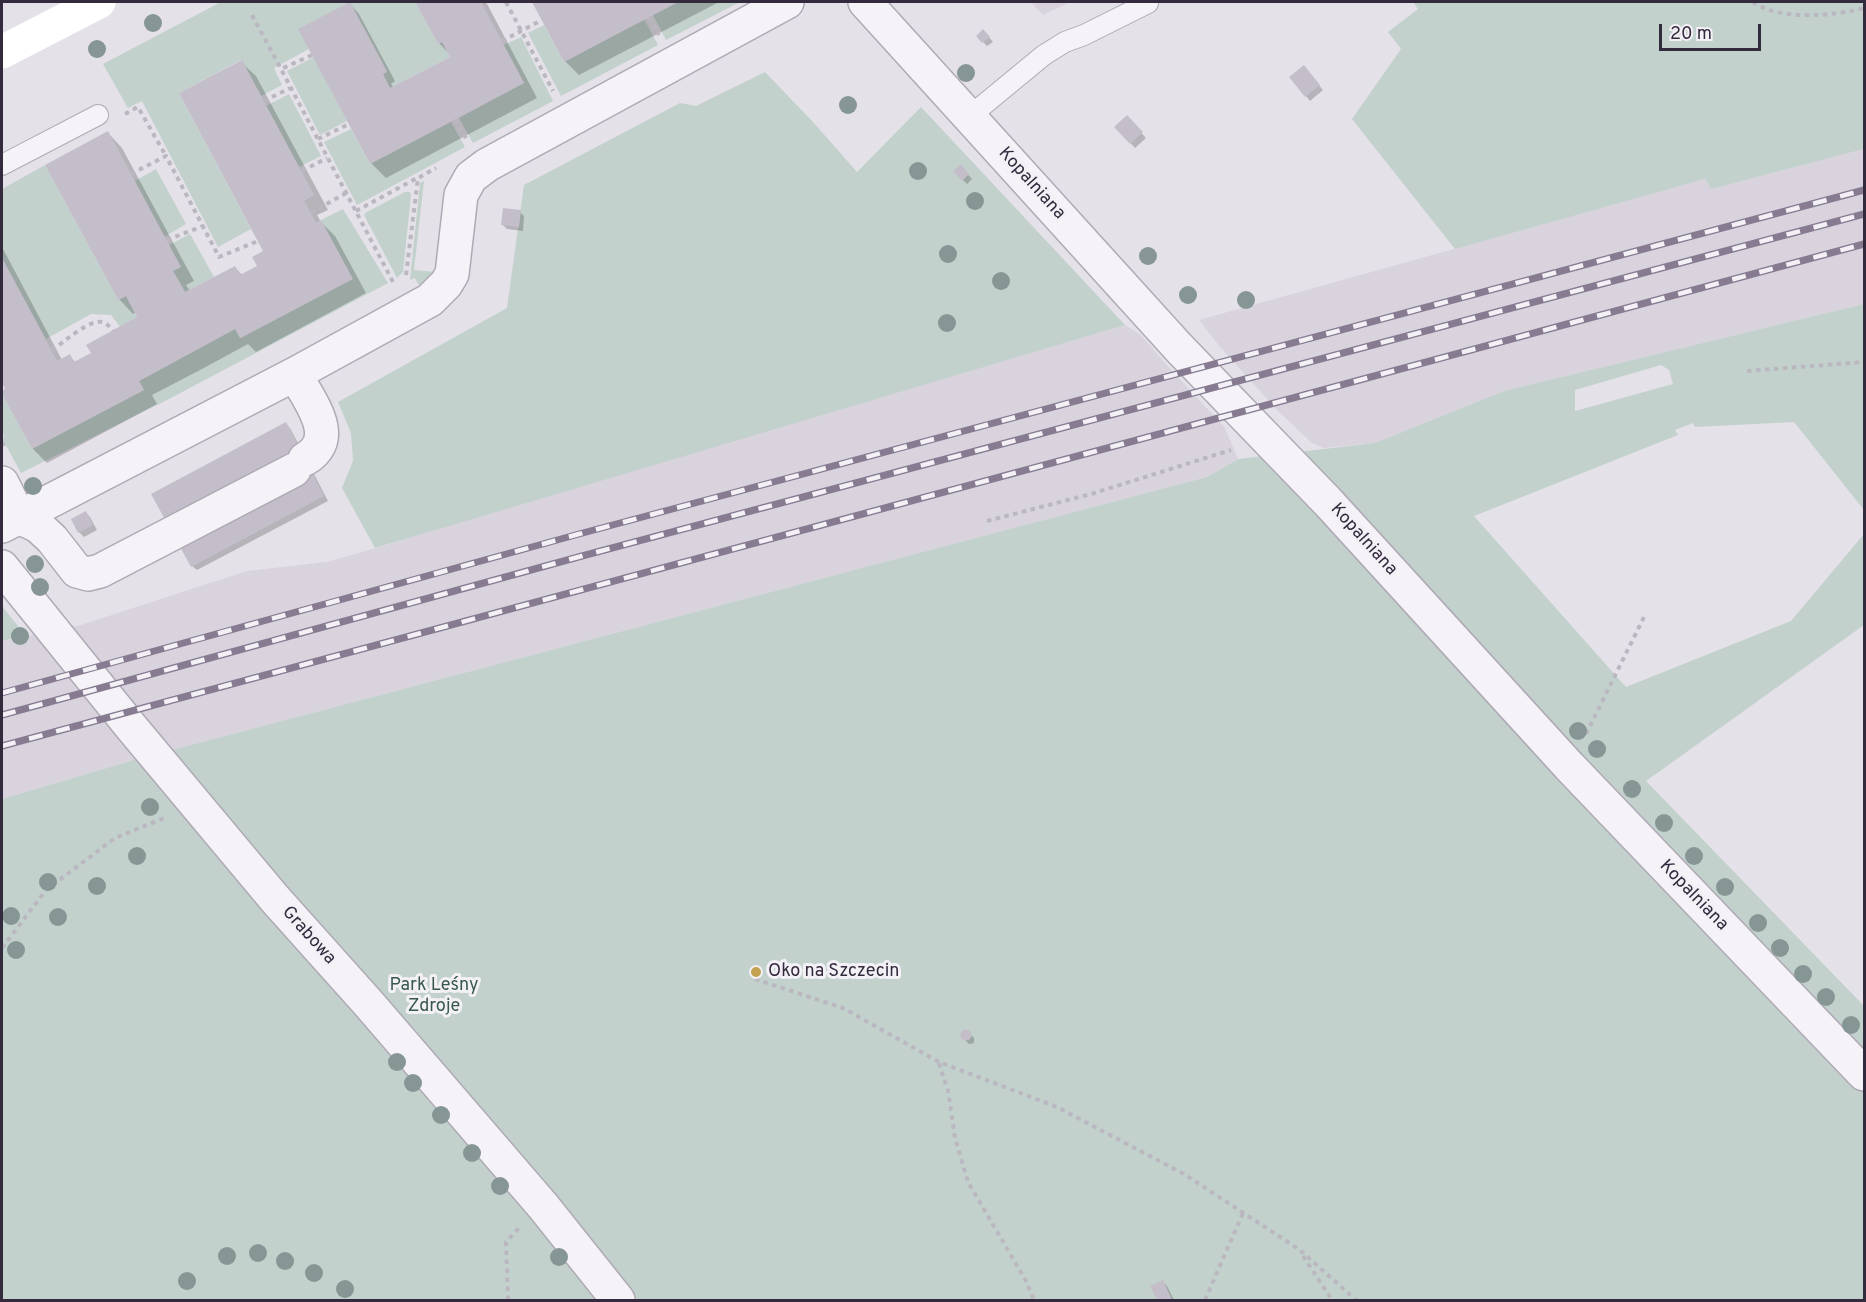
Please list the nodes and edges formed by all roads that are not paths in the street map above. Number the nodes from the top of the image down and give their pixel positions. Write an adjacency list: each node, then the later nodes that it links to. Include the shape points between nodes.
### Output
1 (99, 2): 5 (street)
2 (787, 2): 9 (street, via 471,177 461,195 453,269 446,284 424,304)
3 (865, 2): 7 (street, Kopalniana)
4 (1146, 2): 7 (lane, via 1044,55)
5 (2, 52)
6 (98, 115): 8 (lane)
7 (970, 116): 13 (street, Kopalniana, via 1179,348 1328,502 1569,766)
8 (2, 165)
9 (295, 374): 11 (street); 11 (street, via 320,421 320,447 299,465 100,571 76,571 38,526)
10 (2, 483): 11 (street)
11 (10, 521)
12 (2, 567): 14 (street, Grabowa, via 275,899 536,1197)
13 (1864, 1074)
14 (618, 1300)

